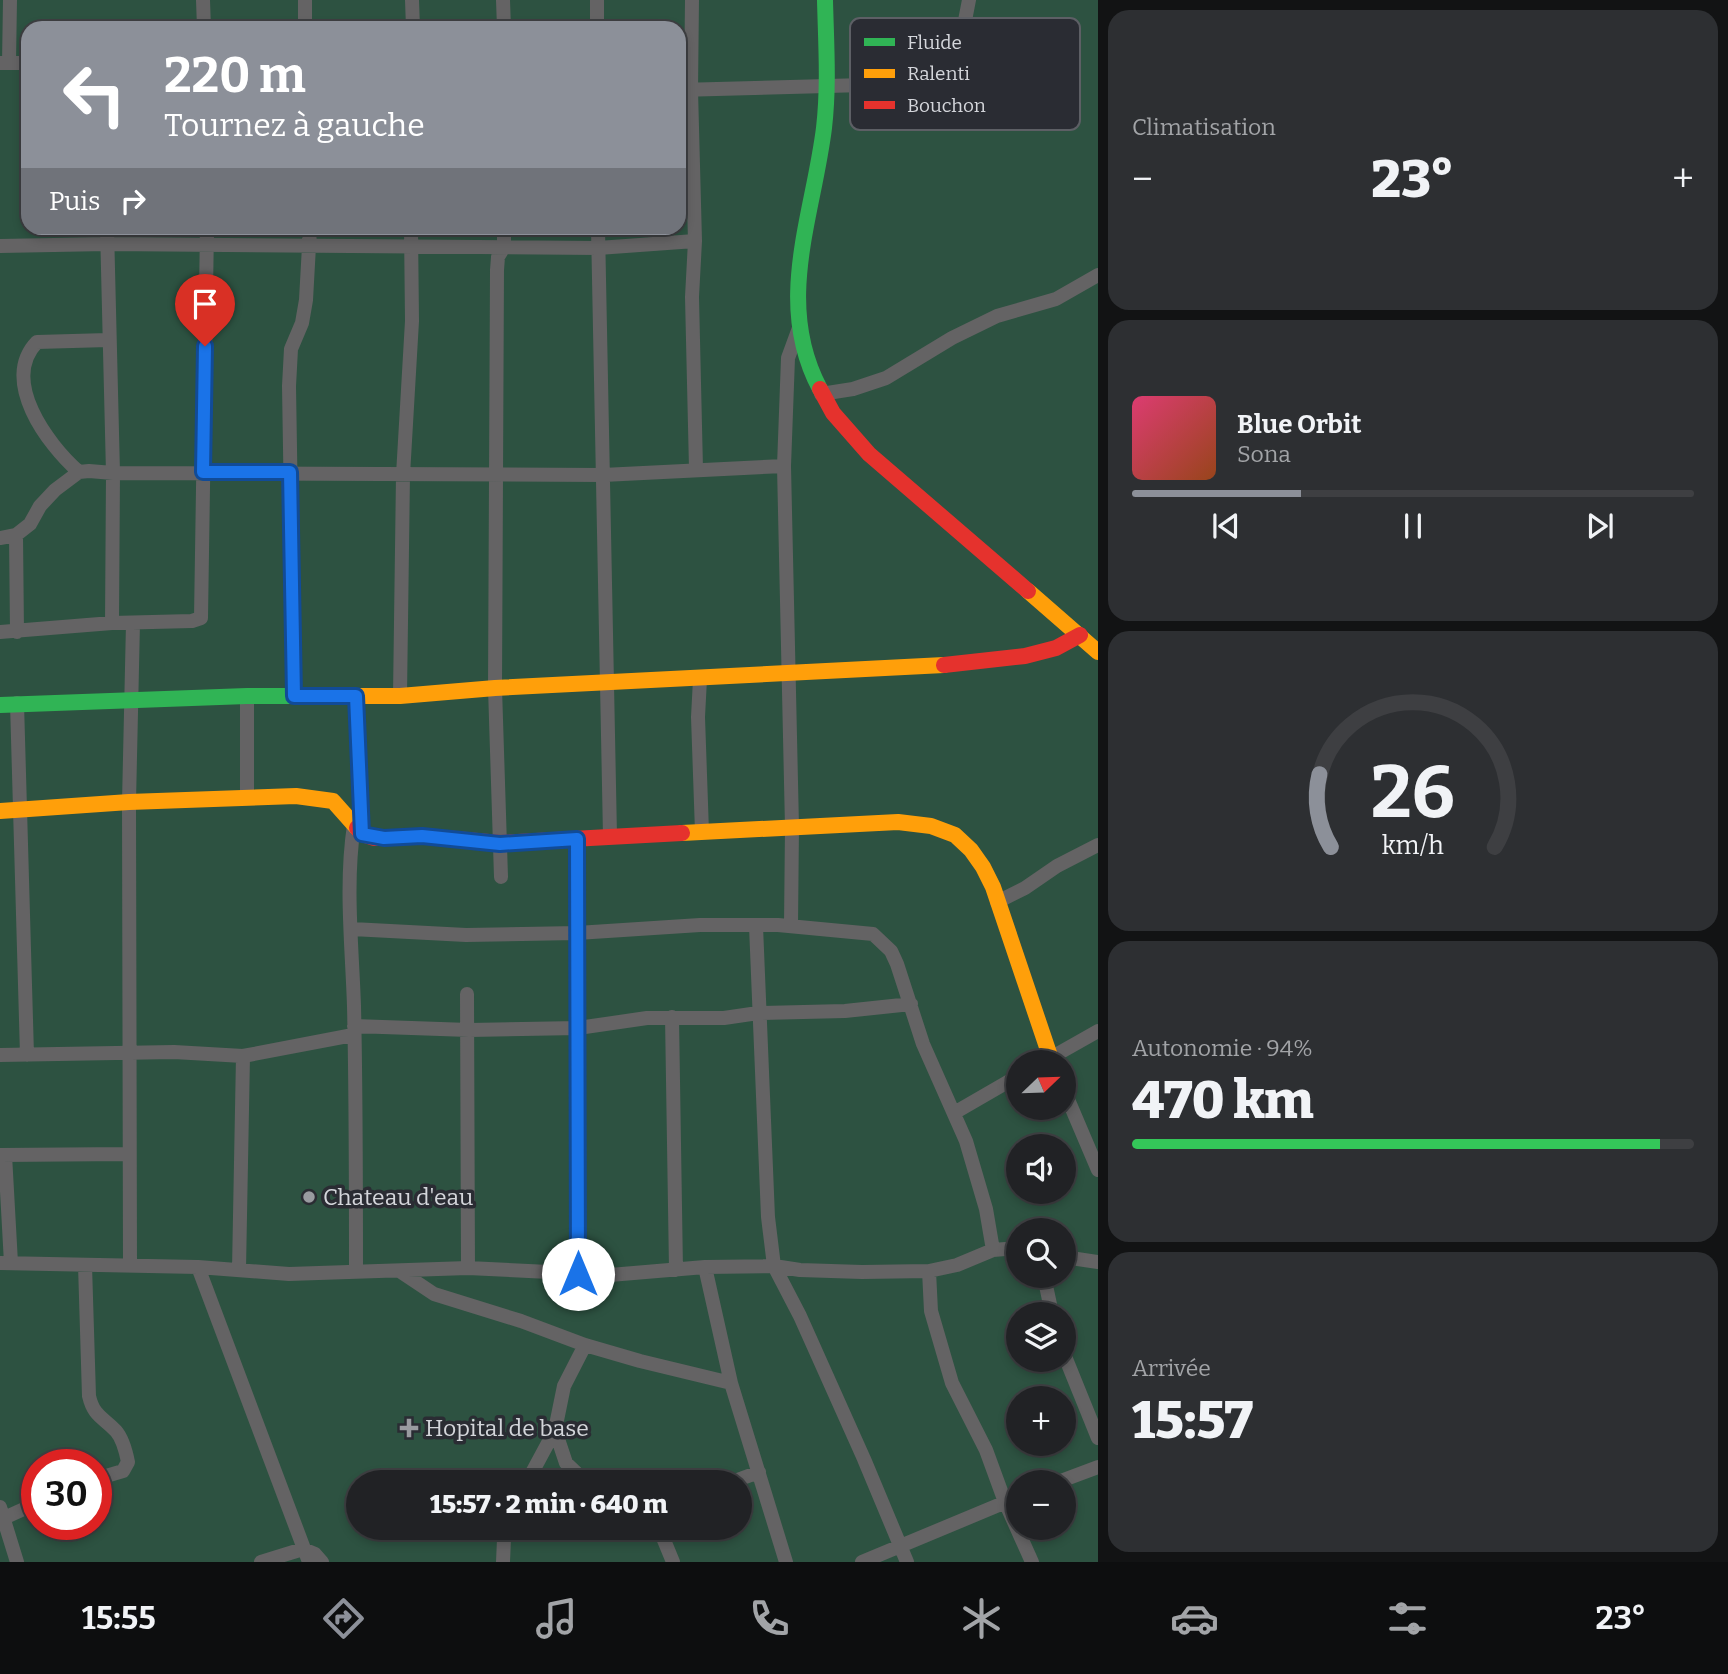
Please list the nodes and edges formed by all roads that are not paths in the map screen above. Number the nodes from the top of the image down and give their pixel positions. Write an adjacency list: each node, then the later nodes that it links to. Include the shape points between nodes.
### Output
1 (10, 0): 16 (street)
2 (203, 0): 11 (street)
3 (305, 0): 12 (street)
4 (412, 0): 13 (street)
5 (503, 0): 14 (street)
6 (597, 0): 15 (street)
7 (692, 0): 17 (street)
8 (825, 0): 19 (street)
9 (969, 0): 10 (street)
10 (966, 18)
11 (204, 21)
12 (306, 21)
13 (413, 21)
14 (504, 21)
15 (597, 21)
16 (4, 63)
17 (686, 77)
18 (850, 87): 19 (street)
19 (828, 88): 20 (street); 37 (street, via 802,249)
20 (686, 90)
21 (686, 105): 28 (street)
22 (107, 235): 29 (street)
23 (207, 235): 31 (street)
24 (310, 235): 32 (street)
25 (411, 235): 33 (street)
26 (504, 235): 34 (street)
27 (598, 235): 35 (street)
28 (695, 241): 35 (street); 41 (street)
29 (107, 244): 30 (street); 31 (street); 38 (street)
30 (0, 246)
31 (207, 246): 32 (street); 43 (street)
32 (310, 246): 33 (street); 44 (street, via 302,323 291,349)
33 (411, 246): 34 (street); 47 (street, via 412,321)
34 (504, 247): 35 (street); 46 (street, via 497,270)
35 (598, 248): 48 (street)
36 (1098, 275): 39 (street, via 1056,299 998,316 952,338 886,378)
37 (799, 327): 39 (street, via 804,354); 40 (street, via 788,358)
38 (108, 340): 42 (street, via 37,342 13,378 33,422); 45 (street)
39 (821, 394): 55 (street, via 869,454)
40 (783, 466): 41 (street); 57 (street)
41 (696, 469): 48 (street)
42 (79, 472): 45 (street); 49 (street, via 54,490 30,524)
43 (203, 472): 44 (street); 45 (street); 52 (street, via 201,618)
44 (290, 472): 47 (street); 62 (street)
45 (113, 473): 51 (street)
46 (496, 474): 47 (street); 48 (street); 60 (street)
47 (403, 475): 64 (street)
48 (603, 475): 59 (street)
49 (16, 535): 50 (street); 54 (street)
50 (0, 538)
51 (112, 623): 52 (street); 54 (street)
52 (133, 623): 65 (street)
53 (0, 632): 54 (street)
54 (17, 632)
55 (1080, 635): 56 (street); 57 (street, via 1056,648 1025,656 967,664)
56 (1098, 652)
57 (788, 675): 58 (street); 72 (street)
58 (700, 679): 59 (street); 74 (street)
59 (607, 682): 60 (street); 75 (street)
60 (495, 688): 64 (street); 77 (street)
61 (247, 696): 62 (street); 65 (street); 68 (street)
62 (294, 696): 63 (street)
63 (356, 696): 64 (street); 73 (street)
64 (400, 696)
65 (130, 701): 66 (street); 69 (street)
66 (17, 703): 67 (street); 71 (street)
67 (0, 705)
68 (247, 798): 69 (street); 73 (street, via 296,796 333,801)
69 (129, 802): 71 (street); 95 (street)
70 (0, 811): 71 (street)
71 (20, 811): 97 (street)
72 (792, 827): 74 (street); 80 (street, via 898,822 931,826 955,835 971,850); 81 (street)
73 (358, 830): 77 (street, via 384,838 422,836); 83 (street, via 351,846)
74 (702, 832): 75 (street)
75 (610, 836): 76 (street)
76 (577, 839): 77 (street); 84 (street)
77 (500, 844): 79 (street)
78 (1098, 845): 80 (street)
79 (501, 877)
80 (997, 902): 93 (street)
81 (792, 925): 82 (street); 86 (street, via 873,934 891,951)
82 (756, 926): 84 (street); 87 (street)
83 (352, 929): 84 (street); 90 (street)
84 (577, 933): 89 (street)
85 (467, 994): 91 (street)
86 (911, 1004): 87 (street); 100 (street, via 923,1044)
87 (758, 1013): 88 (street); 112 (street)
88 (672, 1017): 89 (street); 117 (street)
89 (578, 1028): 91 (street); 121 (street)
90 (354, 1030): 91 (street); 98 (street); 119 (street)
91 (469, 1030): 114 (street)
92 (1098, 1031): 94 (street)
93 (1045, 1050)
94 (1067, 1050)
95 (128, 1053): 97 (street); 98 (street); 102 (street)
96 (0, 1055): 97 (street)
97 (27, 1055)
98 (243, 1056): 116 (street)
99 (1006, 1083): 100 (street)
100 (954, 1113): 106 (street, via 976,1174)
101 (1076, 1118): 104 (street)
102 (129, 1154): 103 (street); 111 (street)
103 (3, 1155): 109 (street)
104 (1098, 1170)
105 (1006, 1249): 106 (street)
106 (993, 1250): 118 (street)
107 (1076, 1259): 108 (street)
108 (1098, 1262)
109 (5, 1263): 110 (street)
110 (85, 1265): 111 (street); 131 (street, via 89,1396 100,1419 117,1432 128,1462 123,1471)
111 (130, 1266): 113 (street)
112 (774, 1266): 115 (street); 118 (street); 141 (street)
113 (198, 1267): 116 (street); 142 (street)
114 (468, 1268): 120 (street); 121 (street)
115 (705, 1268): 117 (street); 124 (street)
116 (239, 1269): 119 (street, via 289,1274)
117 (676, 1269): 121 (street)
118 (929, 1271): 134 (street, via 931,1311 952,1383)
119 (356, 1272): 120 (street)
120 (401, 1272): 122 (street, via 435,1294)
121 (578, 1274)
122 (585, 1345): 124 (street); 125 (street, via 564,1386)
123 (1071, 1372): 126 (street)
124 (731, 1383): 130 (street)
125 (555, 1430): 128 (street); 129 (street, via 566,1463)
126 (1098, 1438)
127 (1098, 1467): 133 (street)
128 (533, 1470)
129 (573, 1470)
130 (759, 1472): 132 (street); 148 (street)
131 (112, 1474)
132 (752, 1475)
133 (1076, 1475)
134 (1006, 1488)
135 (1006, 1503): 141 (street)
136 (21, 1507): 137 (street)
137 (2, 1512): 143 (street)
138 (504, 1540): 146 (street)
139 (664, 1540): 147 (street)
140 (1024, 1540): 151 (street)
141 (901, 1547): 149 (street); 150 (street)
142 (306, 1555): 144 (street); 145 (street, via 315,1554)
143 (17, 1562)
144 (261, 1562)
145 (322, 1562)
146 (503, 1562)
147 (673, 1562)
148 (786, 1562)
149 (862, 1562)
150 (907, 1562)
151 (1031, 1562)

